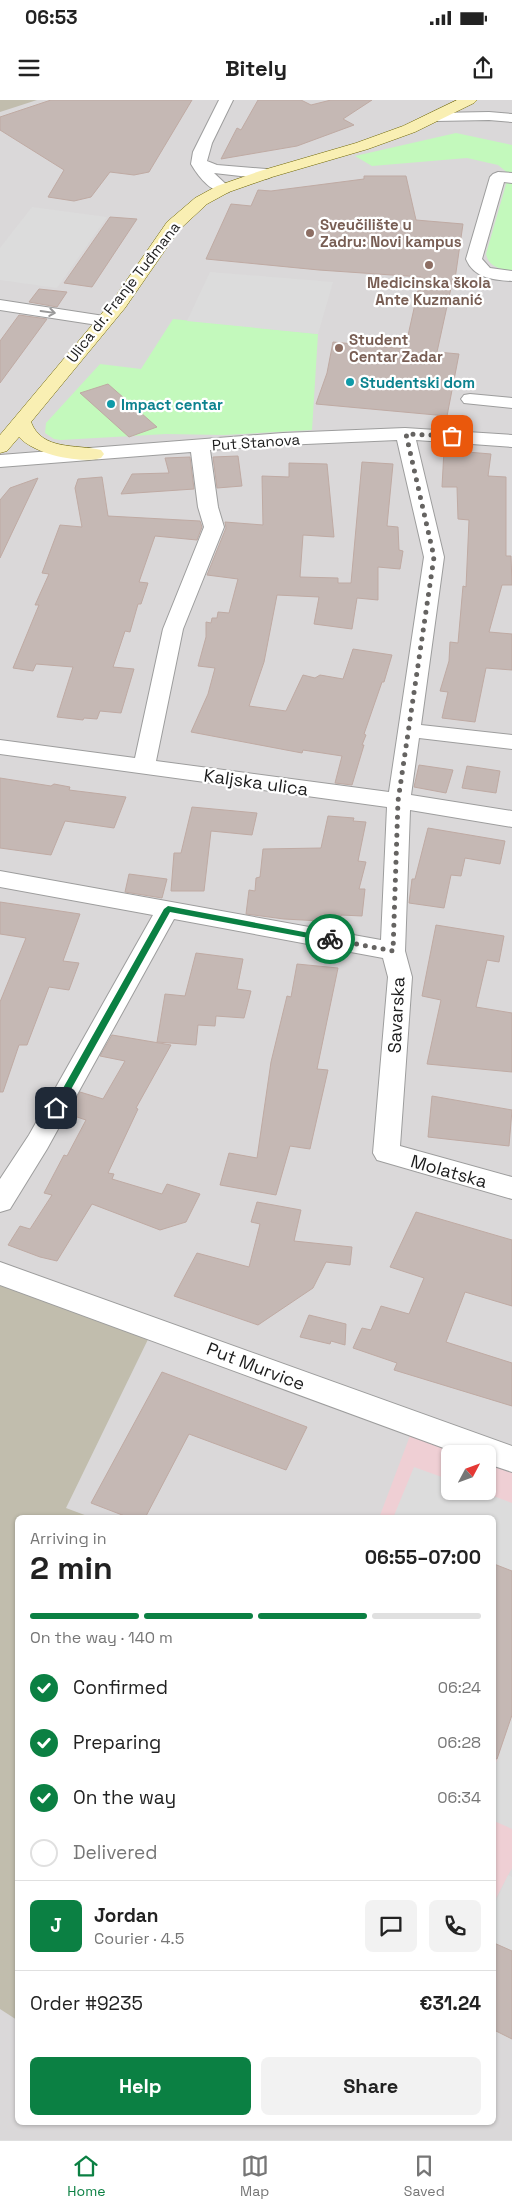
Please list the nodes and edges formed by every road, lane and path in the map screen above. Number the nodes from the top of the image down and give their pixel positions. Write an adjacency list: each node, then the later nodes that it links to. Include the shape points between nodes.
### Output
1 (226, 100): 6 (street, via 199,155)
2 (469, 100): 5 (main road, Ulica dr. Franje Tuđmana)
3 (477, 100): 4 (street, via 486,108)
4 (512, 117): 5 (street)
5 (436, 118): 7 (main road, Ulica dr. Franje Tuđmana, via 362,146)
6 (199, 163): 7 (street, via 215,169); 9 (street)
7 (266, 174): 9 (main road, Ulica dr. Franje Tuđmana)
8 (505, 178): 10 (street, via 474,259 480,270)
9 (223, 189): 12 (main road, Ulica dr. Franje Tuđmana, via 202,201 173,226)
10 (512, 276)
11 (0, 305): 12 (street, one-way to 12)
12 (104, 321): 15 (main road, Ulica dr. Franje Tuđmana)
13 (470, 399): 14 (street)
14 (512, 403)
15 (22, 422): 19 (main road, Ulica dr. Franje Tuđmana); 20 (main road, via 27,436 43,446)
16 (406, 434): 17 (street, Put Stanova); 18 (street, Put Stanova); 22 (street, Savarska, via 434,557)
17 (512, 440)
18 (200, 446): 20 (street, Put Stanova); 25 (street, via 208,507 214,527 173,629)
19 (0, 447)
20 (94, 454): 21 (street, Put Stanova)
21 (0, 462)
22 (408, 730): 23 (street); 26 (street, Savarska)
23 (512, 742)
24 (0, 747): 25 (street, Kaljska ulica)
25 (144, 766): 26 (street, Kaljska ulica)
26 (398, 801): 27 (street, Kaljska ulica); 30 (street, Savarska)
27 (512, 819)
28 (0, 879): 29 (street)
29 (168, 909): 30 (street); 33 (street, via 38,1142)
30 (393, 951): 31 (street, Savarska, via 400,977)
31 (386, 1153): 32 (street, Molatska)
32 (512, 1188)
33 (0, 1201)
34 (0, 1273): 35 (street, Put Murvice)
35 (512, 1459)

